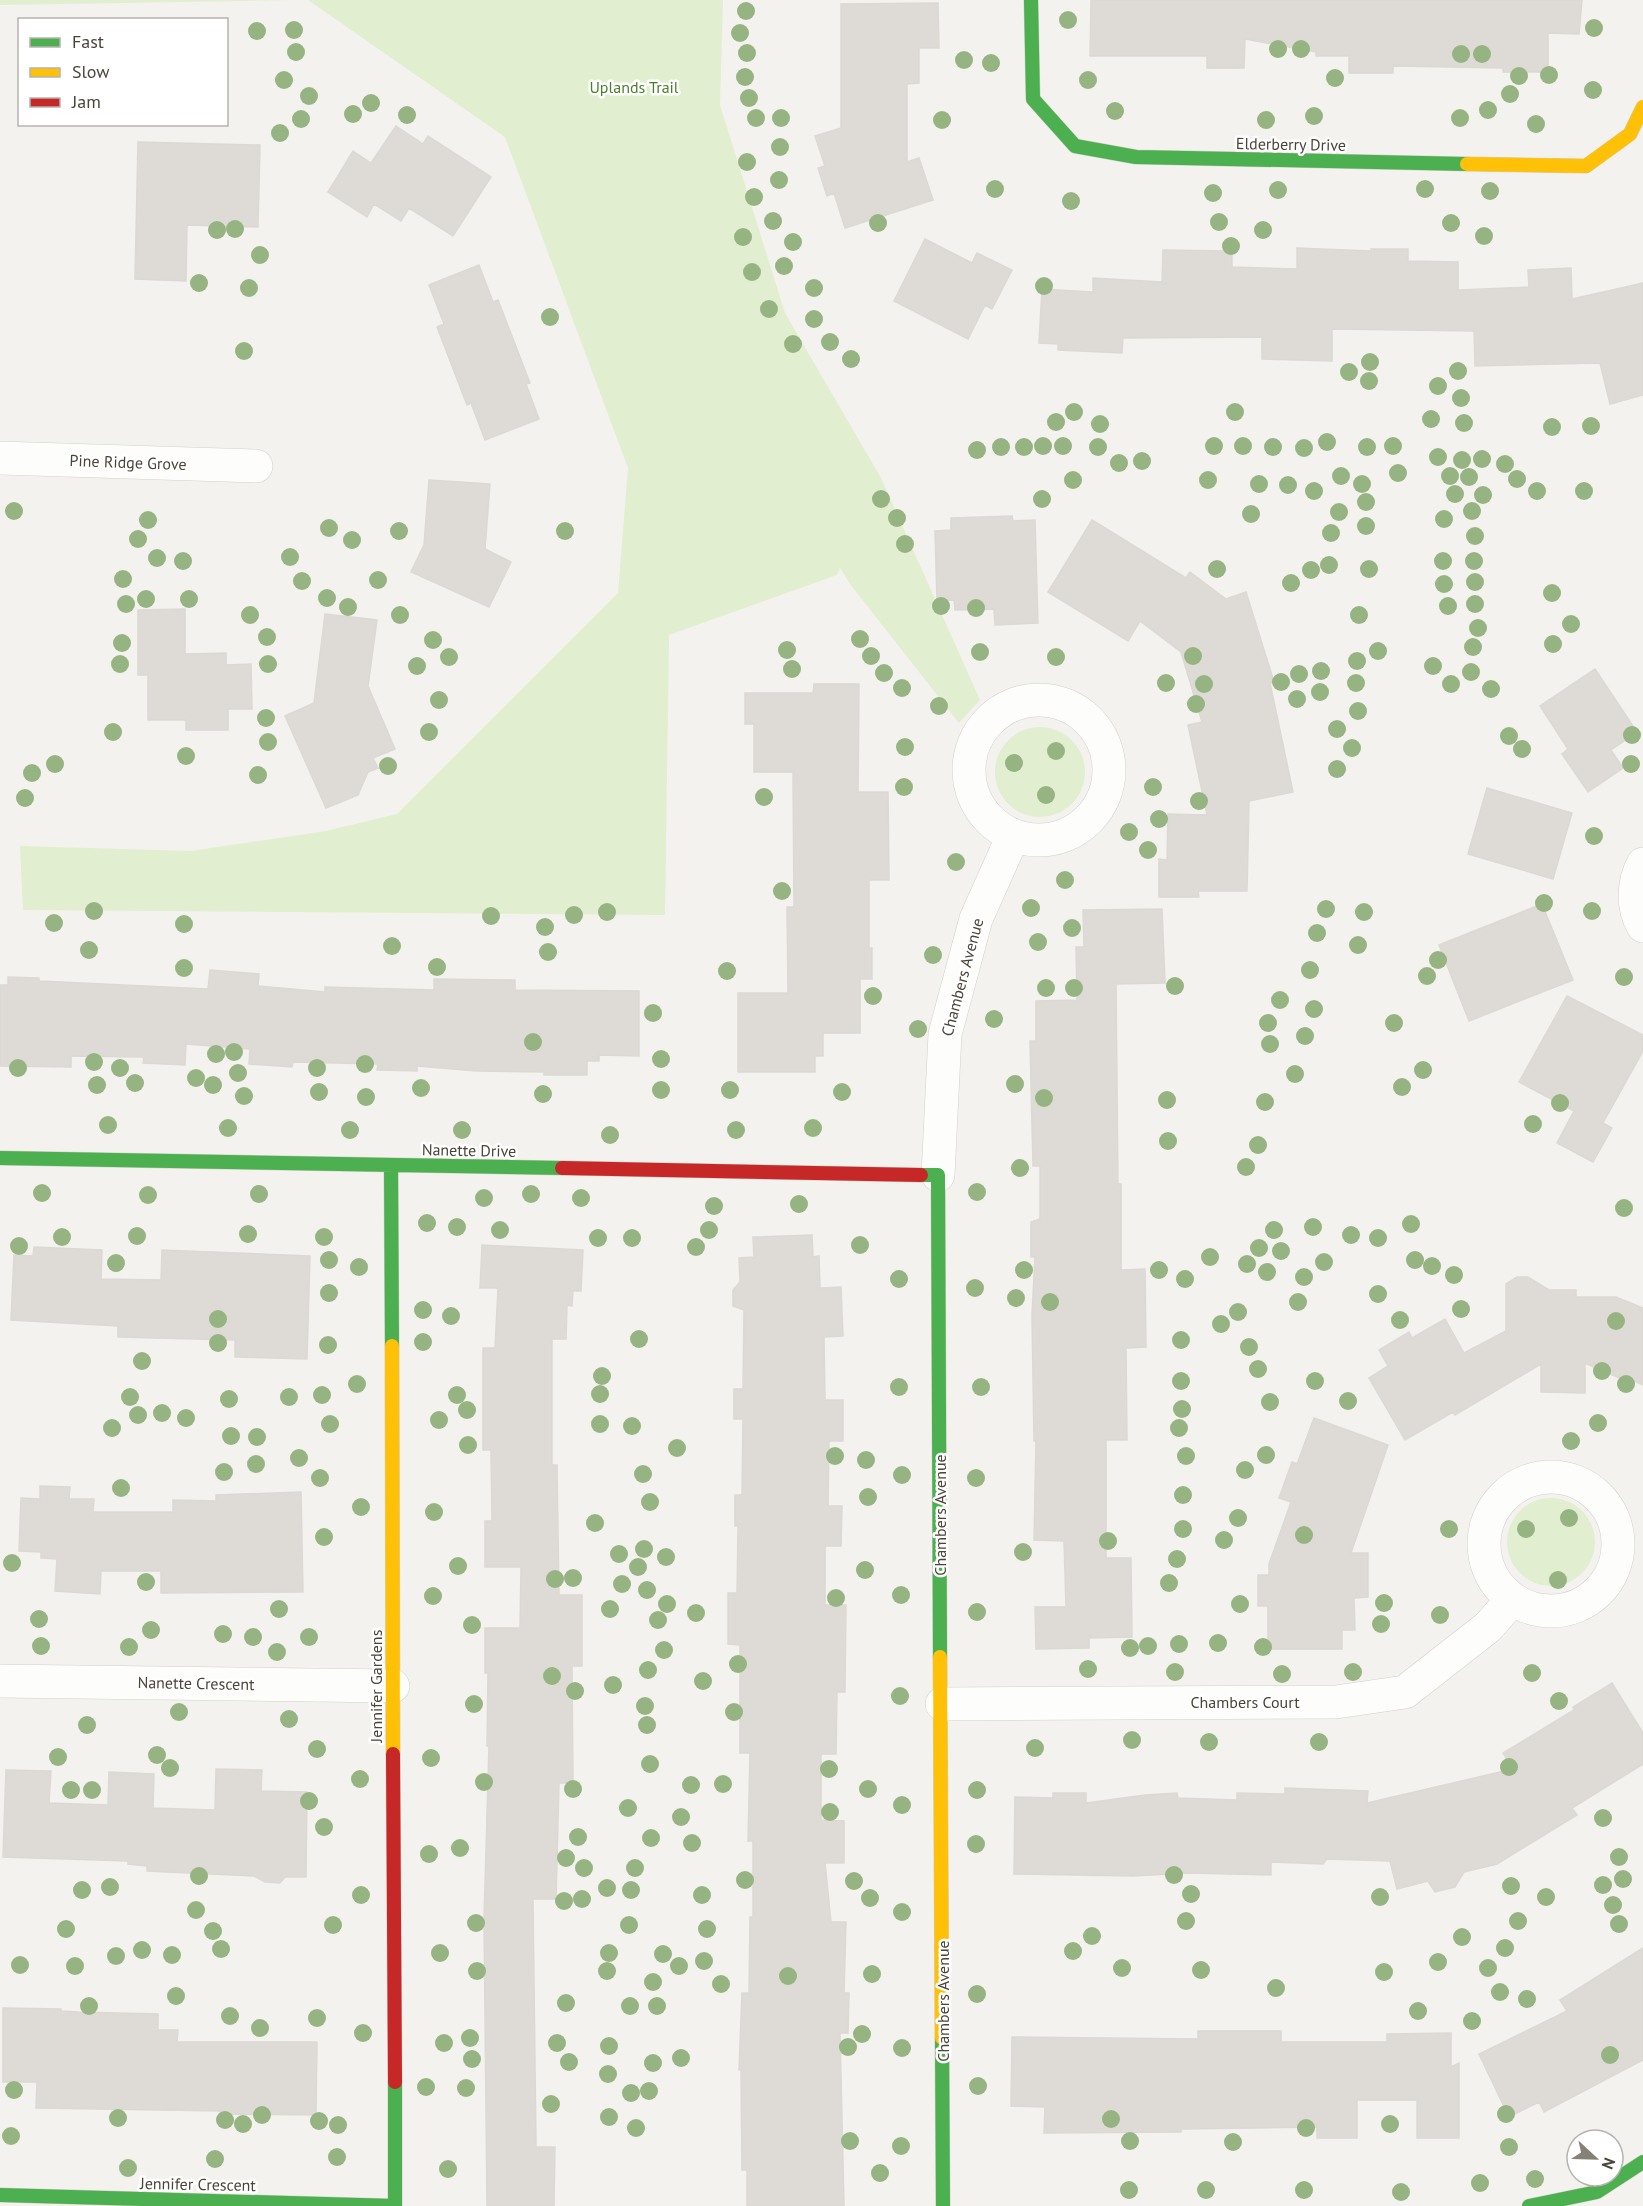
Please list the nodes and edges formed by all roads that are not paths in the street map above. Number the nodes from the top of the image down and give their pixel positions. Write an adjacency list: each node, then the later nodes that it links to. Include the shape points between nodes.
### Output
1 (1030, 0): 2 (street, Elderberry Drive, via 1033,99 1075,146 1136,157 1586,166 1630,134)
2 (1643, 107)
3 (0, 458): 4 (street, Pine Ridge Grove)
4 (256, 465)
5 (1012, 836): 5 (street, via 1035,841 1058,838 1079,828 1096,812 1106,792 1110,769 1105,746 1094,726 1077,710 1055,702 1032,700 1010,706 990,719 976,738 969,760 970,784 978,806 992,824); 10 (street, Chambers Avenue, via 976,919 945,1034)
6 (1643, 864): 7 (street, via 1635,896)
7 (1643, 926)
8 (0, 1158): 9 (street, Nanette Drive)
9 (391, 1165): 10 (street, Nanette Drive); 13 (street, Jennifer Gardens)
10 (938, 1176): 14 (street, Chambers Avenue)
11 (1512, 1600): 11 (street, via 1531,1609 1552,1612 1574,1608 1593,1598 1607,1582 1616,1562 1614,1520 1603,1501 1586,1486 1564,1478 1541,1477 1520,1484 1502,1498 1489,1518 1483,1540 1486,1563 1496,1584); 14 (street, Chambers Court, via 1488,1627 1405,1692 1336,1702)
12 (0, 1680): 13 (street, Nanette Crescent)
13 (393, 1686): 17 (street, Jennifer Gardens)
14 (942, 1704): 18 (street, Chambers Avenue)
15 (1643, 2162): 19 (street, via 1598,2192)
16 (0, 2195): 17 (street, Jennifer Crescent)
17 (395, 2206)
18 (943, 2206)
19 (1529, 2206)

